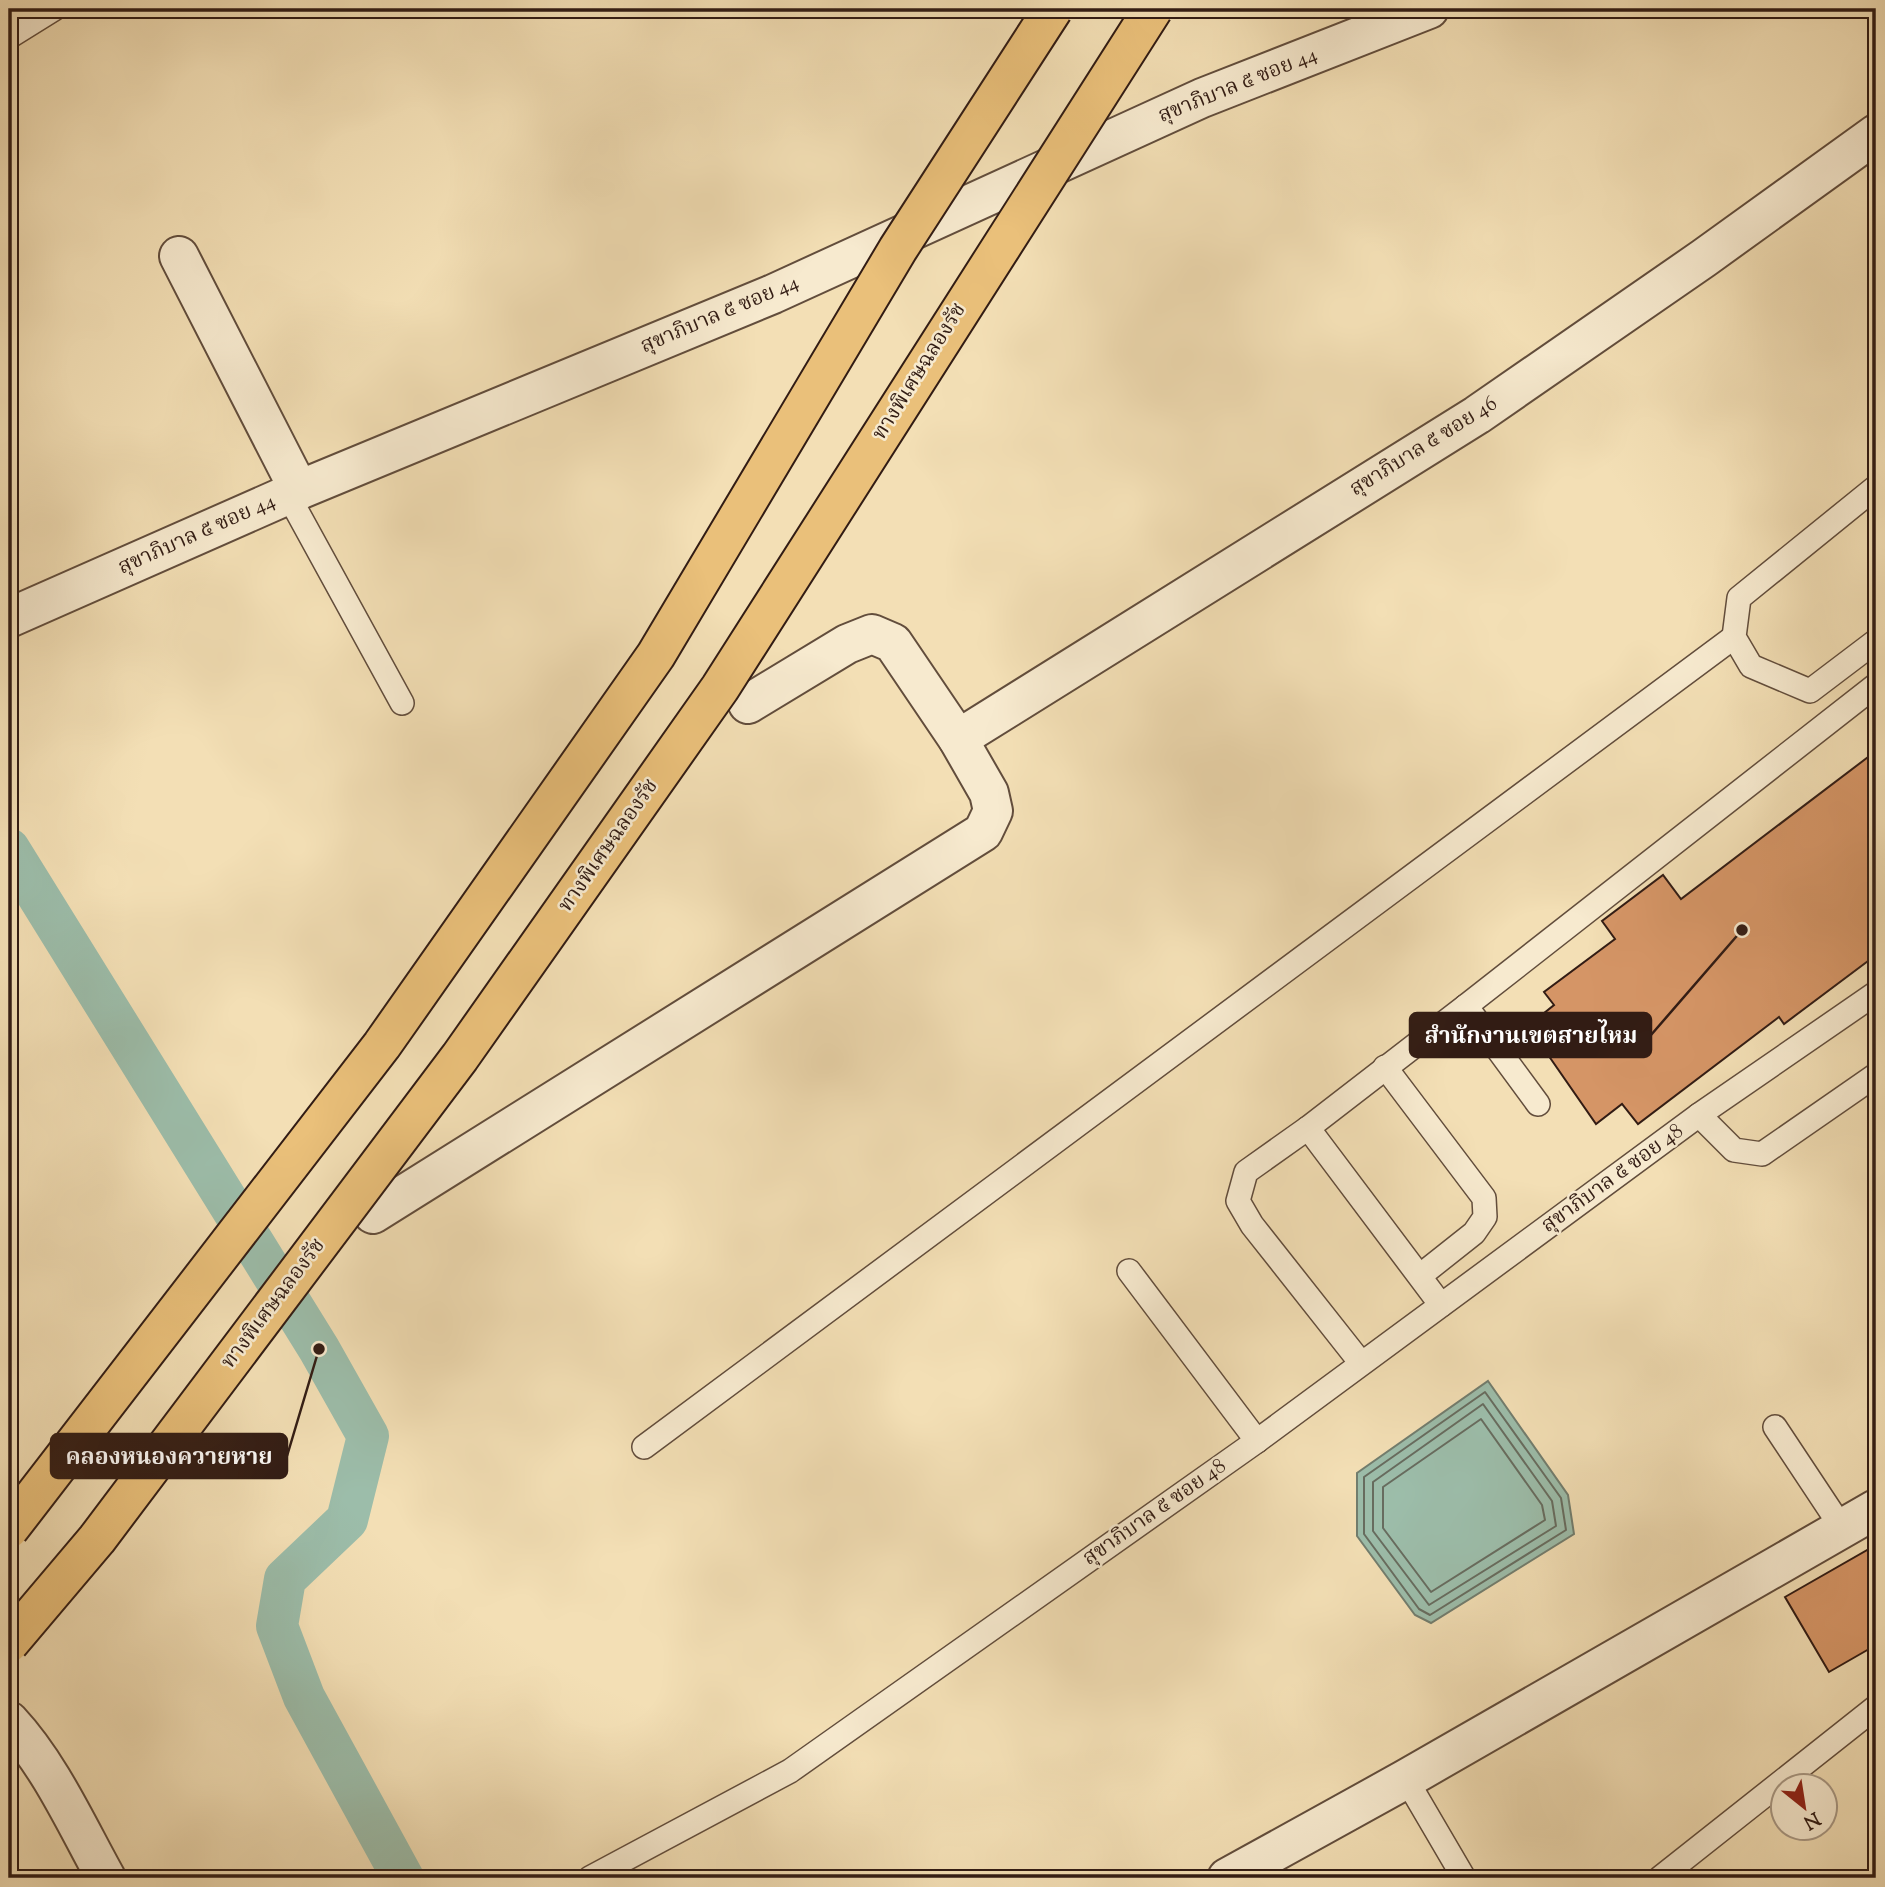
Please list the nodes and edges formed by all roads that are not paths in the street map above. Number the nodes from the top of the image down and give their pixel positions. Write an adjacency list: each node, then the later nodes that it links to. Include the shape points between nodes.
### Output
1 (54, 9): 5 (lane)
2 (1053, 9): 34 (highway, bridge, via 898,249 656,655 382,1045)
3 (1153, 9): 35 (highway, ทางพิเศษฉลองรัช, bridge, via 720,688 460,1057 97,1539)
4 (1429, 9): 9 (street, สุขาภิบาล ๕ ซอย 44, via 1202,98 773,293)
5 (9, 37)
6 (1876, 134): 16 (street, สุขาภิบาล ๕ ซอย 46, via 1477,415)
7 (179, 256): 9 (street)
8 (1876, 487): 11 (lane, via 1739,598)
9 (294, 492): 10 (street, สุขาภิบาล ๕ ซอย 44); 14 (lane)
10 (9, 618)
11 (1734, 637): 12 (lane, via 1751,666 1810,691); 31 (lane)
12 (1876, 641)
13 (1874, 691): 18 (lane)
14 (402, 704)
15 (748, 704): 16 (street, via 847,644 872,634 893,643)
16 (958, 738): 24 (street, via 989,793 993,811 982,832)
17 (1876, 993): 22 (lane, สุขาภิบาล ๕ ซอย 48)
18 (1466, 1006): 19 (lane); 21 (lane)
19 (1385, 1067): 23 (lane); 26 (lane, via 1483,1198 1485,1217 1474,1233)
20 (1876, 1075): 22 (lane, สุขาภิบาล ๕ ซอย 48, via 1762,1154 1734,1150)
21 (1538, 1104)
22 (1699, 1115): 27 (lane, สุขาภิบาล ๕ ซอย 48)
23 (1308, 1128): 26 (lane); 28 (lane, via 1246,1172 1238,1201)
24 (373, 1214)
25 (1129, 1271): 30 (lane)
26 (1421, 1275): 27 (lane)
27 (1441, 1305): 28 (lane, สุขาภิบาล ๕ ซอย 48)
28 (1361, 1363): 30 (lane, สุขาภิบาล ๕ ซอย 48)
29 (1775, 1427): 33 (lane)
30 (1257, 1441): 40 (lane, สุขาภิบาล ๕ ซอย 48, via 790,1772)
31 (644, 1447)
32 (1876, 1509): 33 (street)
33 (1842, 1528): 38 (street)
34 (9, 1529)
35 (9, 1643)
36 (1876, 1707): 43 (lane)
37 (9, 1721): 39 (street, via 55,1787)
38 (1406, 1779): 41 (street); 42 (lane)
39 (106, 1878)
40 (590, 1878)
41 (1227, 1878)
42 (1464, 1878)
43 (1660, 1878)

